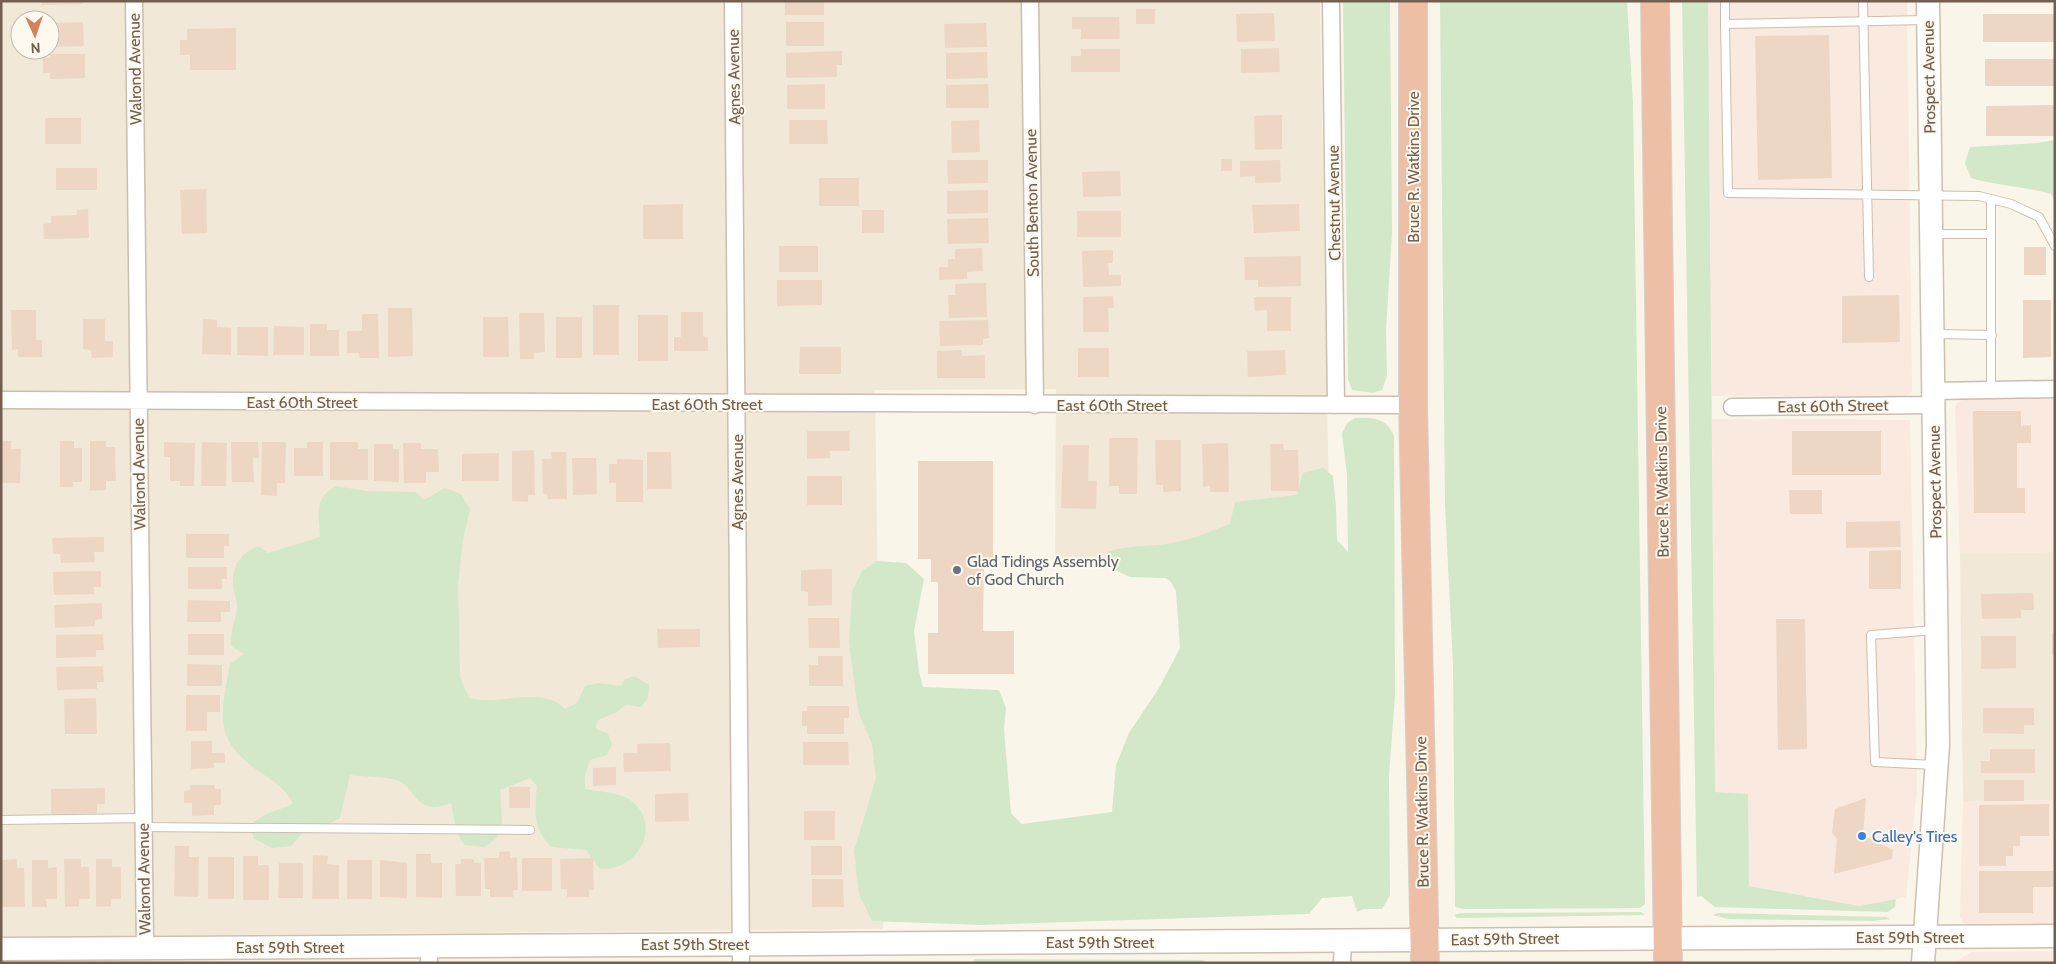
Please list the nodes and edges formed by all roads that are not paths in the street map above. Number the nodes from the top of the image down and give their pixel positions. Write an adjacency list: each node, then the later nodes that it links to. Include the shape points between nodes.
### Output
1 (134, 1): 25 (street, Walrond Avenue)
2 (733, 1): 26 (street, Agnes Avenue)
3 (1030, 1): 27 (street, South Benton Avenue)
4 (1331, 1): 28 (street, Chestnut Avenue)
5 (1413, 1): 29 (highway, Bruce R. Watkins Drive)
6 (1725, 1): 11 (lane)
7 (1863, 1): 10 (lane)
8 (1656, 3): 40 (highway, Bruce R. Watkins Drive)
9 (1928, 10): 10 (lane); 13 (street, Prospect Avenue)
10 (1864, 21): 11 (lane); 12 (lane)
11 (1725, 24): 12 (lane, via 1728,193)
12 (1867, 194): 13 (lane); 18 (lane)
13 (1931, 194): 14 (lane); 15 (street, Prospect Avenue)
14 (1991, 199): 16 (lane); 17 (lane, via 2039,217)
15 (1931, 234): 16 (lane); 19 (street, Prospect Avenue)
16 (1992, 234): 20 (lane)
17 (2055, 246)
18 (1869, 277)
19 (1933, 334): 20 (lane); 23 (street, Prospect Avenue)
20 (1992, 335): 22 (lane)
21 (2055, 389): 22 (street, East 60th Street)
22 (1991, 390): 23 (street, East 60th Street)
23 (1934, 398): 30 (street, East 60th Street); 31 (street, Prospect Avenue)
24 (1, 400): 25 (street, East 60th Street)
25 (138, 401): 26 (street, East 60th Street); 34 (street, Walrond Avenue)
26 (737, 404): 27 (street, East 60th Street); 43 (street, Agnes Avenue)
27 (1035, 405): 28 (street, East 60th Street)
28 (1336, 405): 29 (street, East 60th Street)
29 (1412, 405): 41 (highway, Bruce R. Watkins Drive)
30 (1732, 408)
31 (1937, 630): 32 (street, Prospect Avenue); 32 (lane, via 1871,635 1875,762)
32 (1937, 765): 37 (street, Prospect Avenue)
33 (1, 820): 34 (lane)
34 (143, 822): 35 (lane); 38 (street, Walrond Avenue)
35 (530, 830)
36 (2055, 936): 37 (street, East 59th Street)
37 (1924, 937): 40 (street, East 59th Street); 46 (street, Prospect Avenue)
38 (145, 947): 44 (street, East 59th Street); 45 (street, East 59th Street)
39 (1, 949): 45 (street)
40 (1668, 950): 41 (street, East 59th Street)
41 (1425, 951): 42 (street, East 59th Street)
42 (1343, 952): 43 (street, East 59th Street)
43 (741, 953): 44 (street, East 59th Street)
44 (429, 954)
45 (114, 955)
46 (1923, 963)

